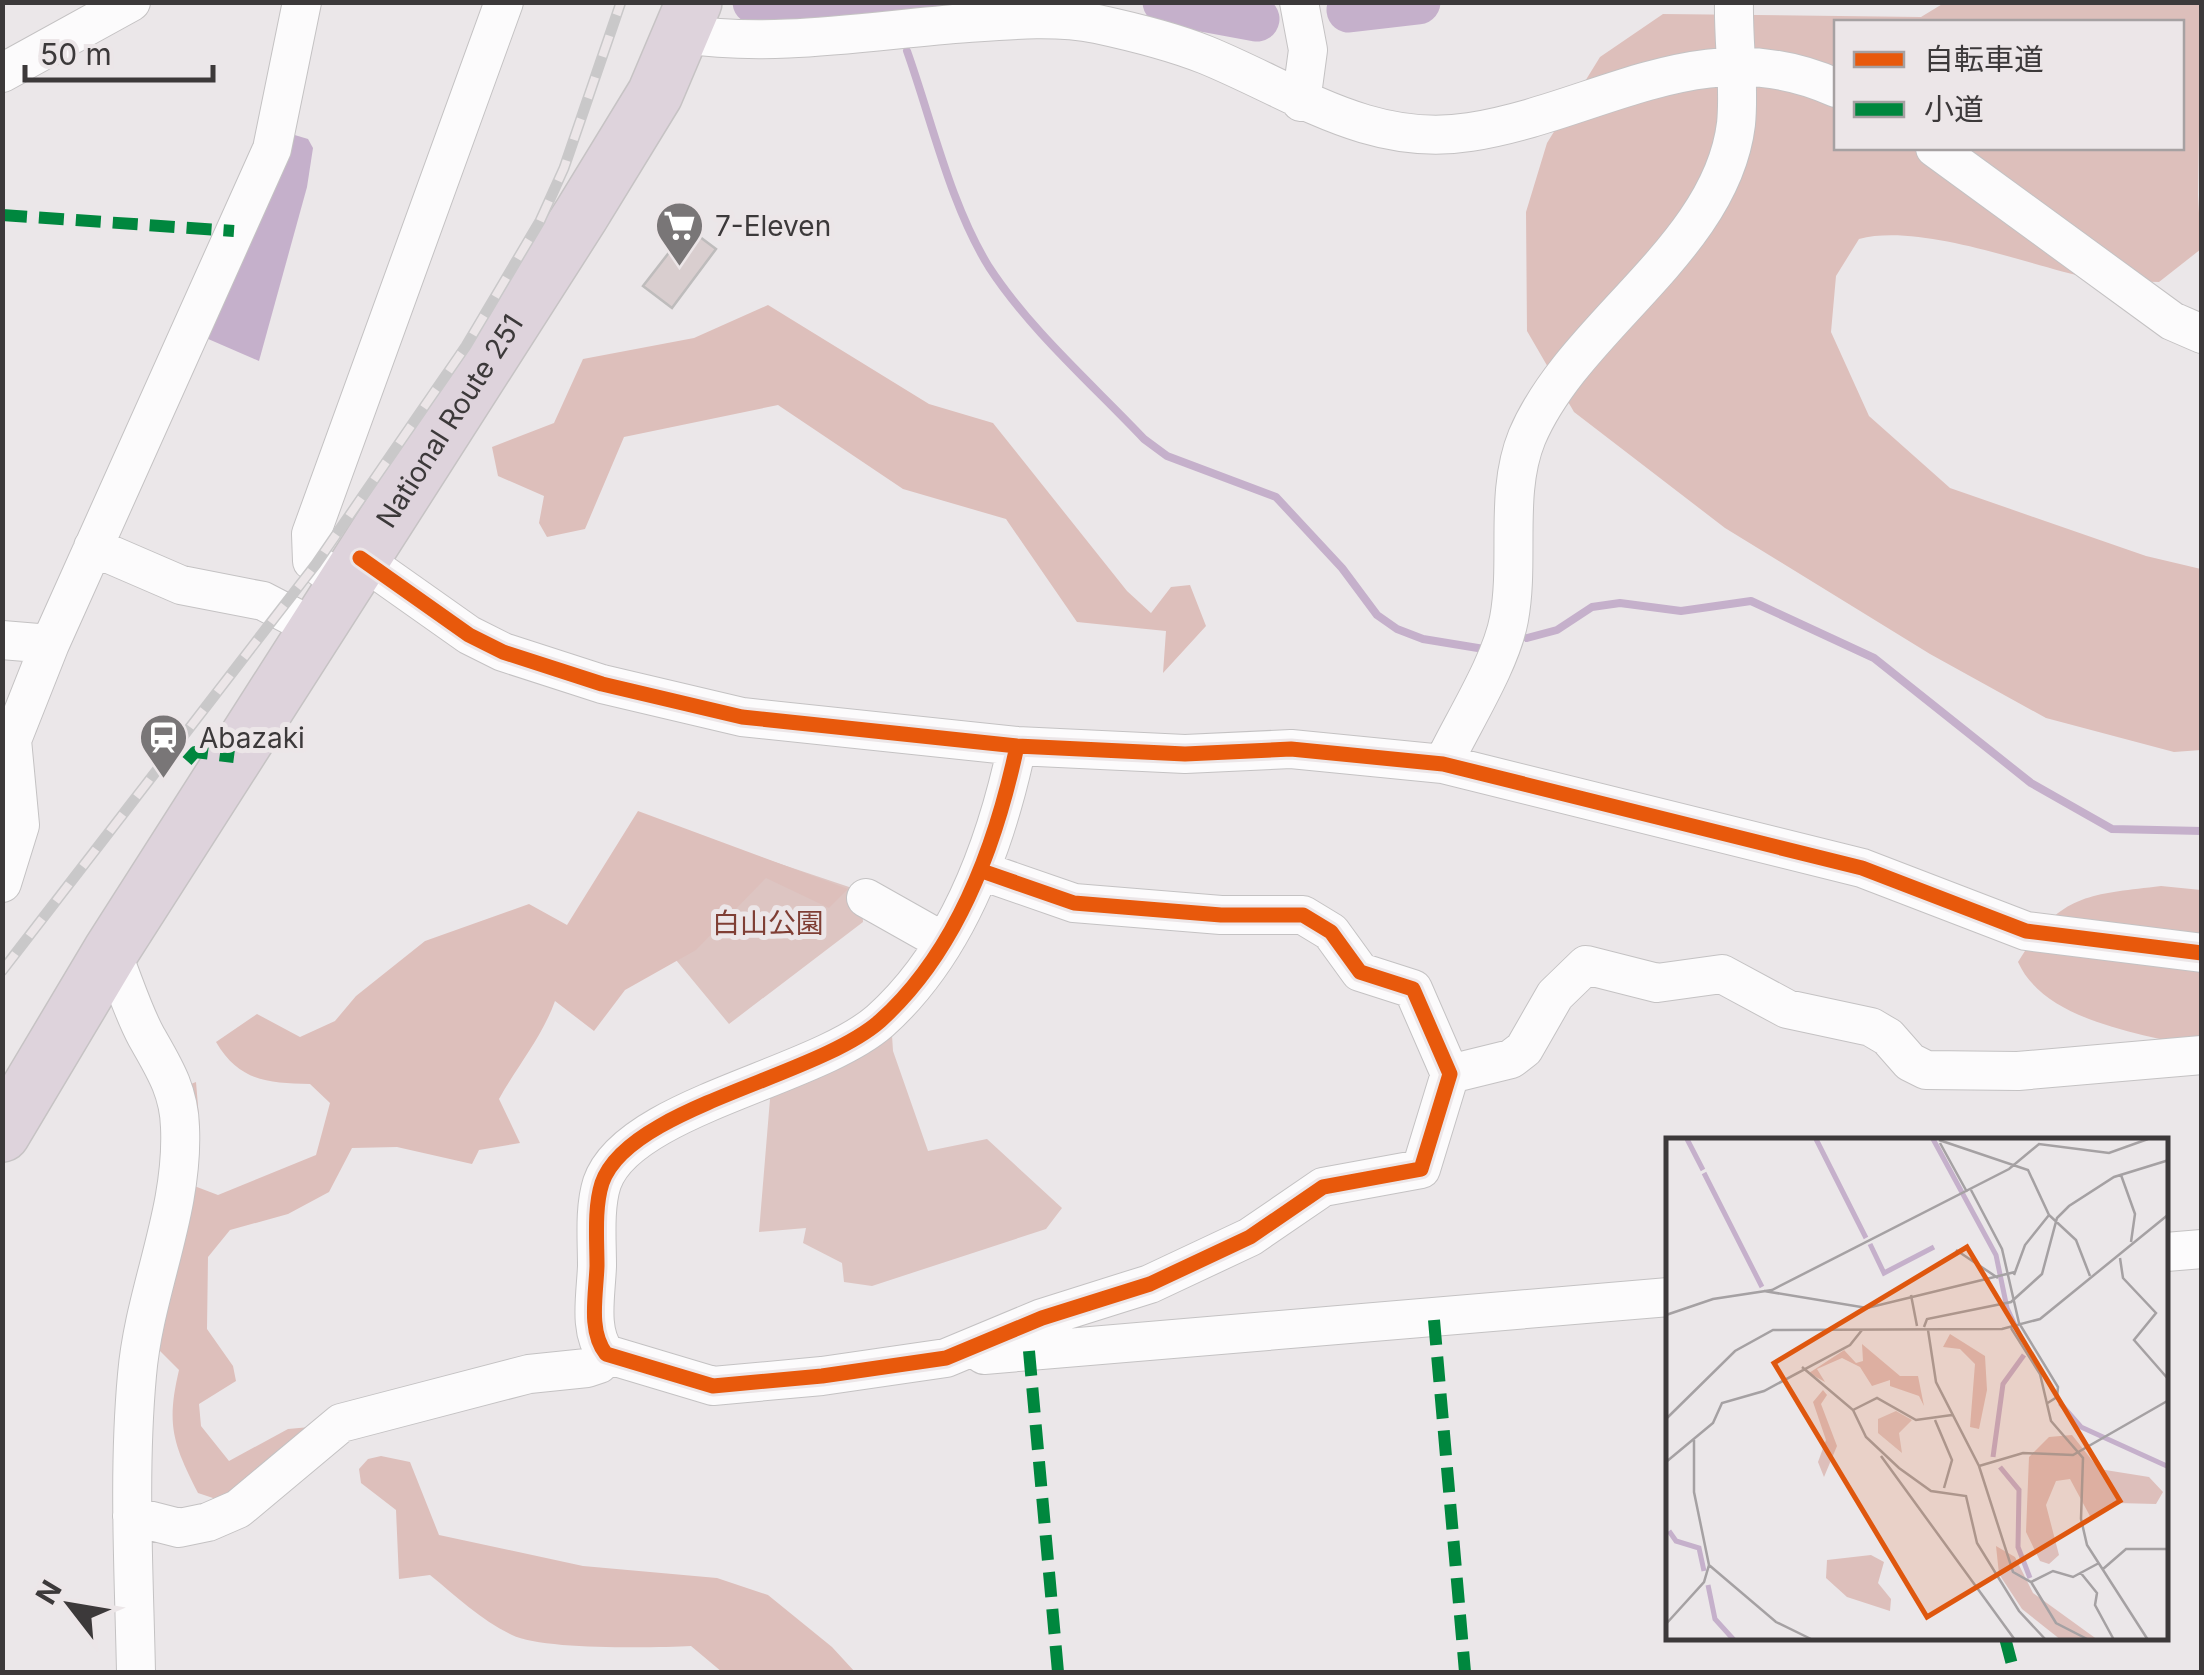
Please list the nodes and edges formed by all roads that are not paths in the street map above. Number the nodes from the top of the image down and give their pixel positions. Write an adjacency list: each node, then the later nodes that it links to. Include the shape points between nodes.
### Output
1 (131, 2): 8 (street)
2 (302, 2): 13 (street, via 272,150)
3 (504, 2): 14 (street, via 310,534 312,561)
4 (1300, 2): 10 (street, via 1308,50)
5 (1734, 2): 7 (street)
6 (689, 16): 10 (street, via 771,42 1021,19 1092,23 1204,54); 14 (highway, National Route 251, via 655,94)
7 (1734, 64): 9 (street); 10 (street, via 1683,70 1530,120 1455,134 1372,128); 19 (street, via 1736,127 1713,192 1685,236 1572,366 1528,436 1519,463 1509,620)
8 (2, 73)
9 (1834, 87)
10 (1301, 102)
11 (1938, 150): 12 (street, via 2172,321)
12 (2202, 334)
13 (93, 548): 15 (street, via 180,585 263,601); 17 (street)
14 (352, 570): 15 (highway, National Route 251); 18 (street, via 502,652 602,684 742,716)
15 (315, 628): 25 (highway, National Route 251)
16 (2, 640): 17 (street)
17 (50, 644): 21 (street, via 12,740 20,825)
18 (1017, 746): 19 (street, via 1185,754 1292,749); 20 (street)
19 (1443, 764): 24 (street, via 1862,868 2026,931)
20 (982, 871): 23 (street); 29 (street, via 1074,903 1304,915 1332,932 1360,972 1413,988)
21 (2, 883)
22 (866, 898): 23 (street)
23 (944, 942): 35 (street, via 907,994 841,1048 670,1120 616,1156 598,1208 595,1334)
24 (2154, 949): 26 (street); 27 (street)
25 (111, 951): 30 (highway, National Route 251); 36 (street, via 145,1034 170,1071 180,1126 174,1204 137,1376)
26 (2202, 954)
27 (2202, 964)
28 (2202, 1054): 29 (street, via 2018,1071 1926,1070 1871,1027 1787,1009 1722,974 1657,982 1586,965 1555,996 1524,1049 1511,1059)
29 (1450, 1074): 34 (street, via 1421,1169 1323,1188 1250,1236 1150,1284)
30 (2, 1134)
31 (2202, 1249): 32 (street)
32 (2169, 1252)
33 (1666, 1297): 34 (street, via 984,1355)
34 (972, 1347): 35 (street, via 928,1361 713,1386)
35 (606, 1354): 36 (street, via 587,1368 530,1374 340,1423 238,1509 208,1522 180,1528)
36 (132, 1516): 37 (street)
37 (136, 1672)

